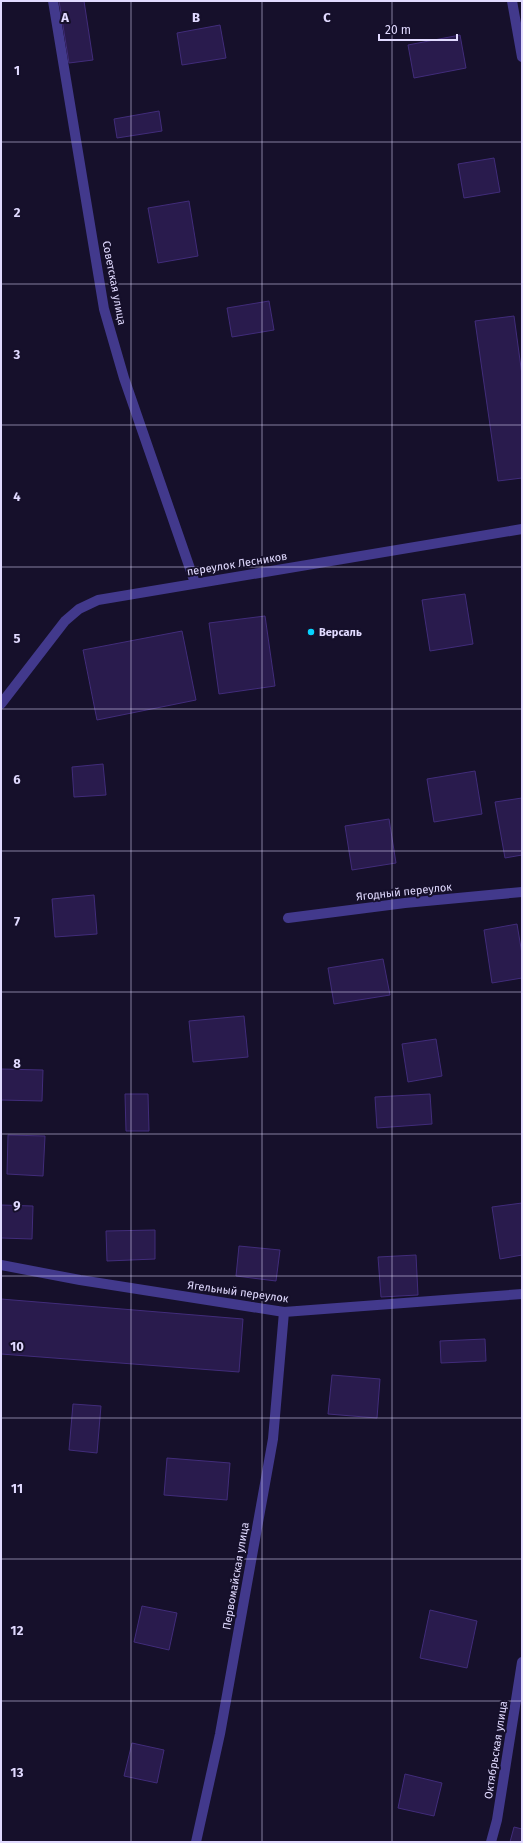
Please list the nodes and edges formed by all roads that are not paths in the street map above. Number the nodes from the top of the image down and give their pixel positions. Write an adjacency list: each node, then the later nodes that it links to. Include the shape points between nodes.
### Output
1 (53, 1): 5 (street, Советская улица, via 104,309 124,378)
2 (512, 1): 3 (street)
3 (522, 57)
4 (522, 529): 5 (street, переулок Лесников)
5 (195, 583): 6 (street, переулок Лесников, via 98,600 79,609 65,621)
6 (1, 704)
7 (522, 892): 8 (street, Ягодный переулок)
8 (288, 918)
9 (1, 1265): 11 (street, Ягельный переулок)
10 (522, 1294): 11 (street, Ягельный переулок)
11 (284, 1312): 13 (street, Первомайская улица, via 273,1439 220,1734)
12 (522, 1662): 14 (street, Октябрьская улица, via 497,1820)
13 (196, 1842)
14 (491, 1842)

